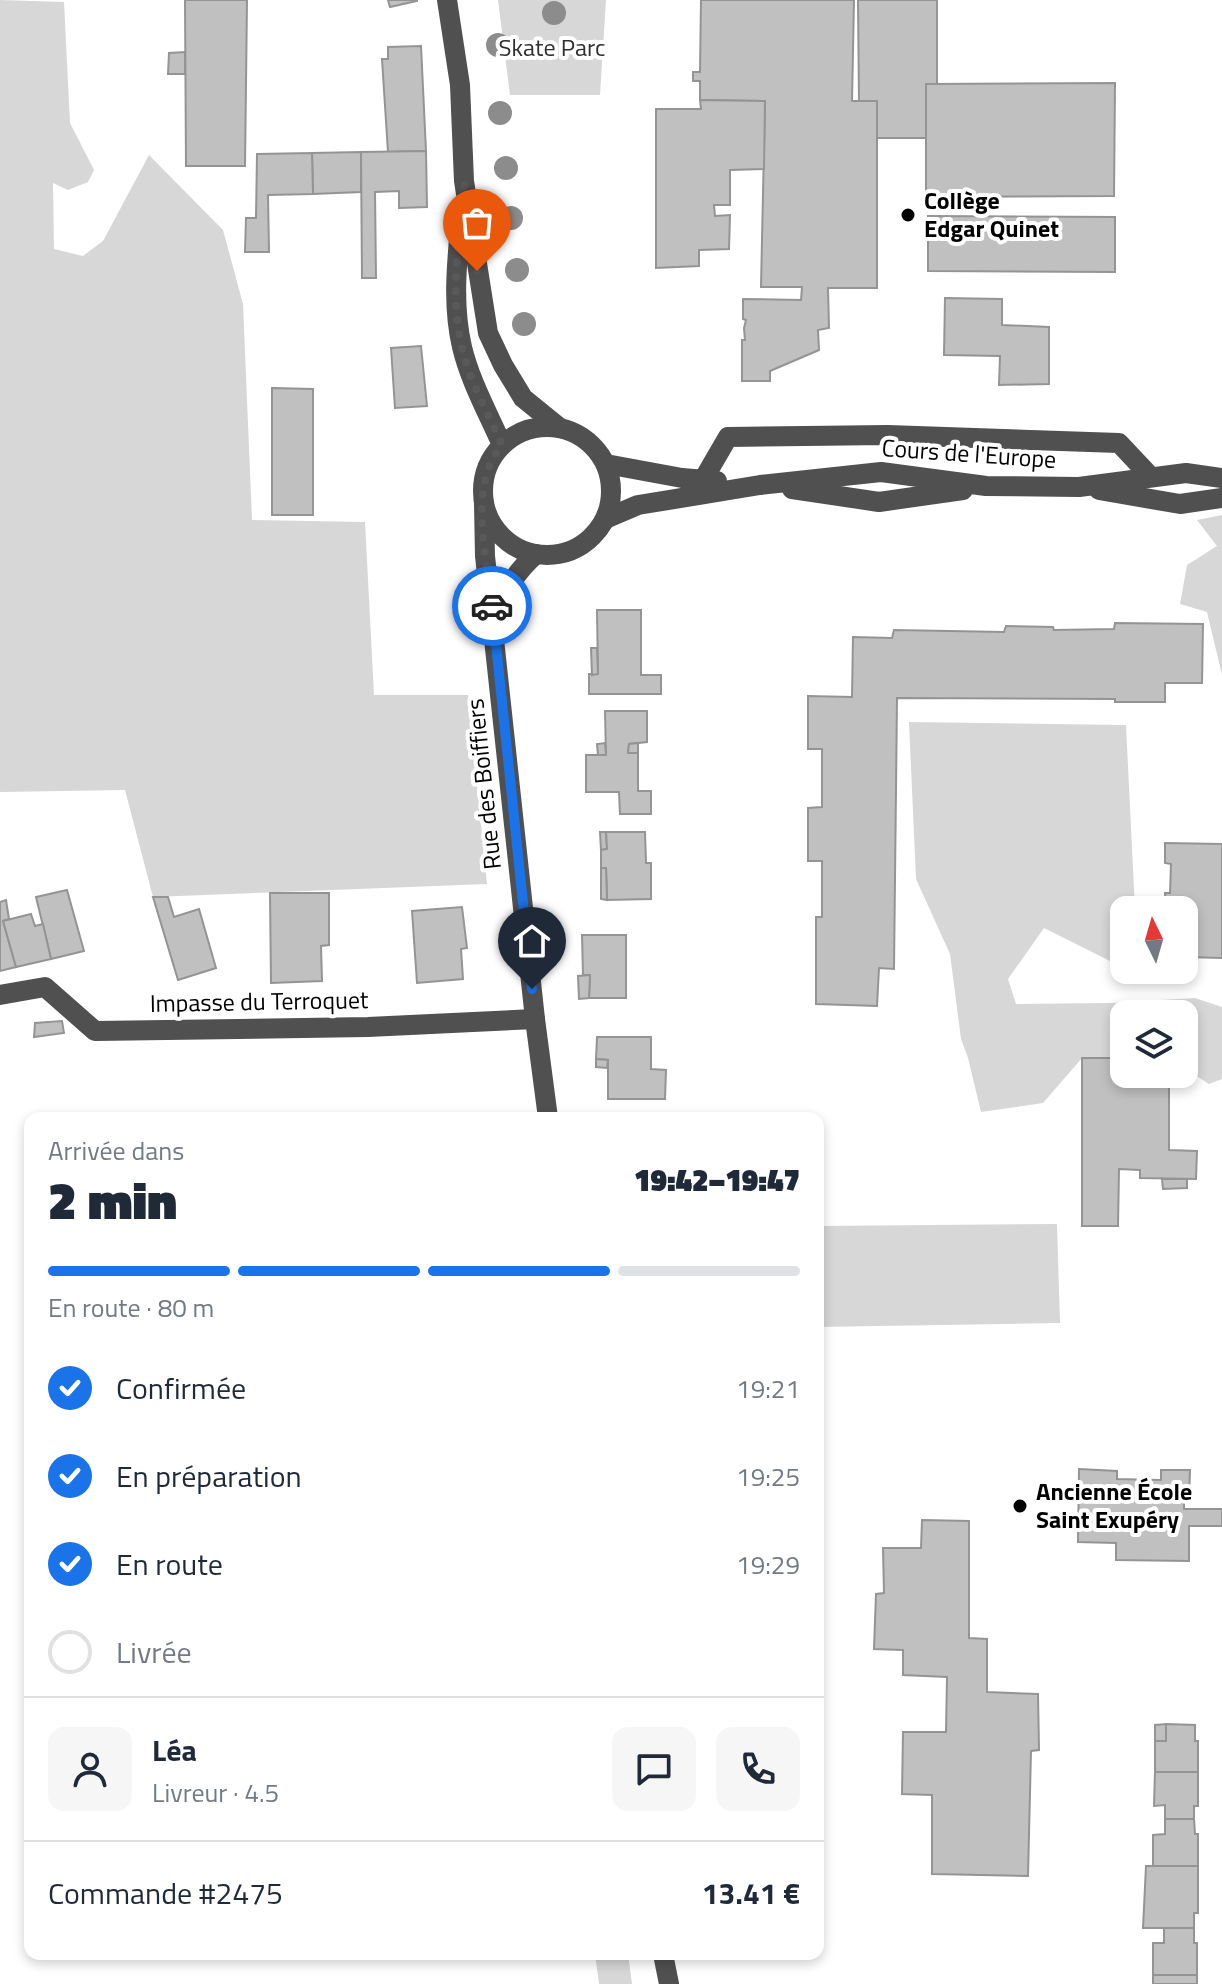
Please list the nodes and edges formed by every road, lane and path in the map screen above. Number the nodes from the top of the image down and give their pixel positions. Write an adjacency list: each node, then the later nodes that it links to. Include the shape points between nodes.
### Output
1 (447, 0): 2 (street, via 460,85)
2 (464, 181): 3 (street, via 488,333 523,398); 4 (street, via 456,282 460,331 474,384)
3 (560, 428): 4 (street, via 523,431); 5 (street, via 584,438)
4 (502, 445): 13 (street, via 485,474)
5 (606, 464): 8 (street, Cours de l'Europe); 14 (street, via 612,493)
6 (1151, 477): 7 (street, Cours de l'Europe, via 1186,473); 8 (street, via 1119,443 888,435 728,437); 11 (street, Cours de l'Europe)
7 (1222, 478)
8 (703, 480): 9 (street, Cours de l'Europe)
9 (760, 485): 10 (street, Cours de l'Europe, via 881,472); 10 (street, via 879,502); 14 (street, Cours de l'Europe, via 638,505)
10 (986, 486): 11 (street, Cours de l'Europe)
11 (1079, 487): 12 (street, Cours de l'Europe, via 1180,504)
12 (1222, 498)
13 (484, 504): 15 (street, via 504,539); 16 (street, Rue des Boiffiers)
14 (605, 519): 15 (street, via 578,547 557,555)
15 (536, 554): 16 (street, Rue des Boiffiers, via 503,597)
16 (495, 635): 18 (street, Rue des Boiffiers)
17 (0, 995): 18 (street, Impasse du Terroquet, via 45,987 95,1031)
18 (535, 1019): 19 (street, Rue des Boiffiers)
19 (547, 1112)
20 (664, 1960): 21 (street)
21 (669, 1984)

